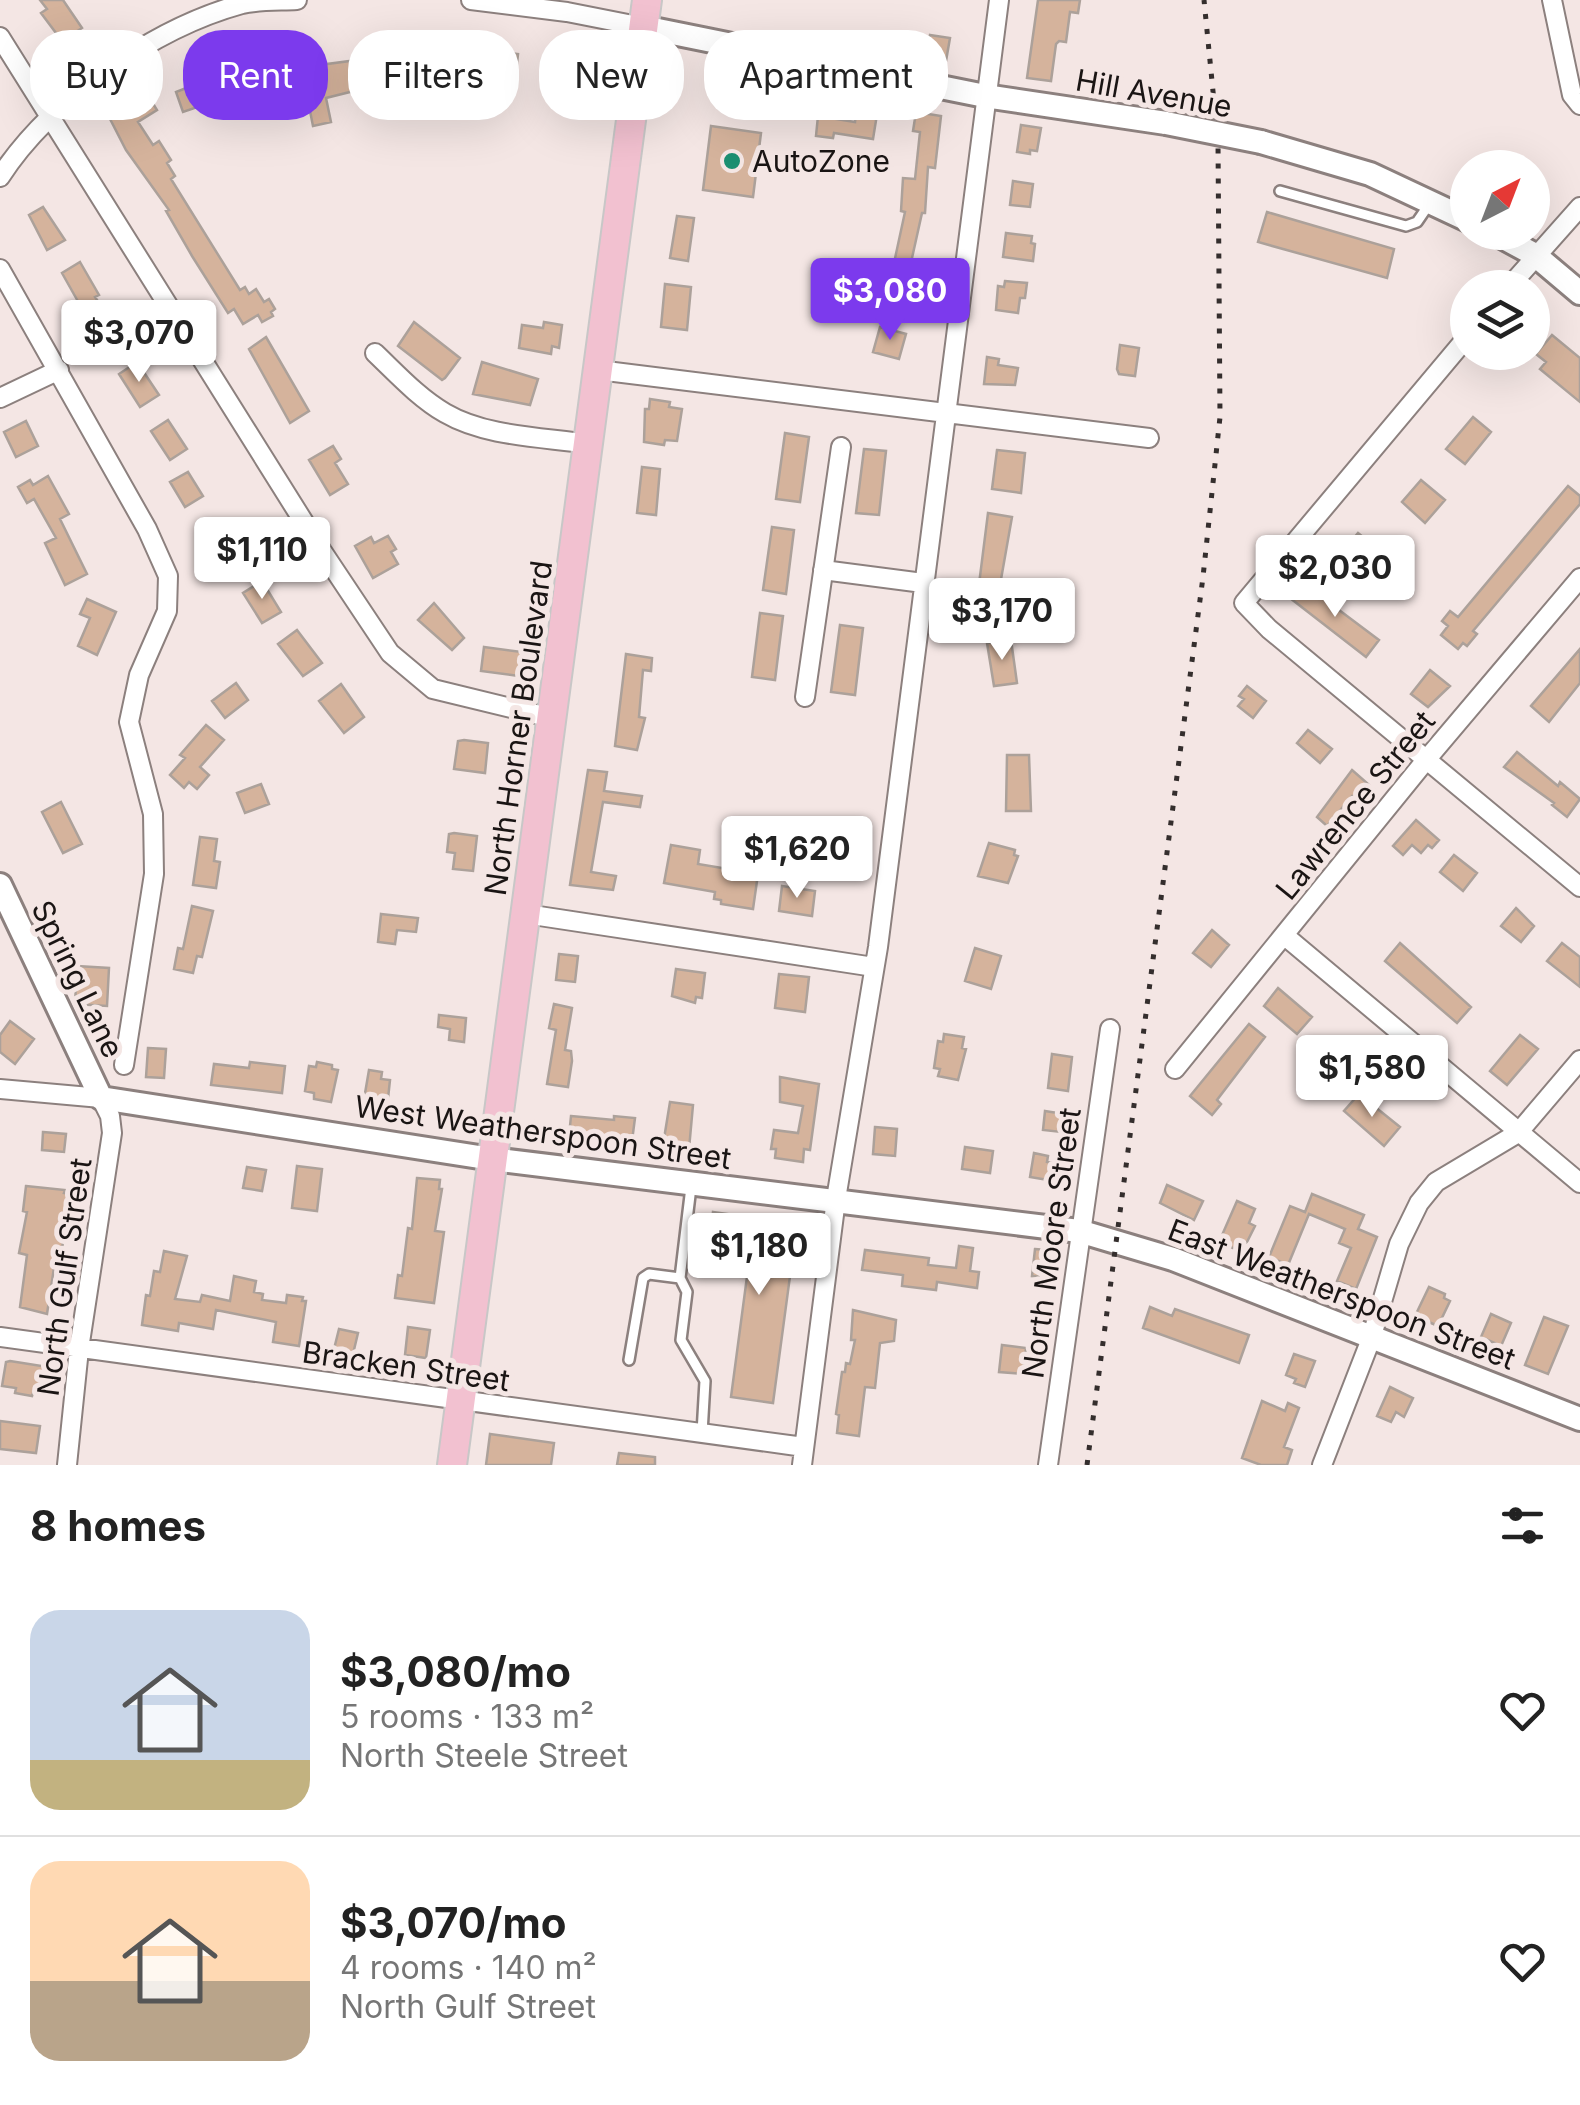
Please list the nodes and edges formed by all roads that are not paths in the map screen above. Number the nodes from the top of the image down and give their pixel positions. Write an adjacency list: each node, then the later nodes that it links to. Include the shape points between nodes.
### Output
1 (296, 0): 7 (street, via 246,3)
2 (471, 0): 5 (street)
3 (999, 0): 9 (street)
4 (1552, 0): 10 (street, via 1572,95)
5 (645, 14): 9 (street, Hill Avenue); 26 (main road, North Horner Boulevard)
6 (0, 37): 8 (street)
7 (163, 37)
8 (30, 86)
9 (985, 96): 15 (street, Hill Avenue, bridge, via 1261,142 1370,174); 28 (street)
10 (1580, 105)
11 (49, 120): 13 (street)
12 (51, 120): 36 (street, via 390,652 433,689)
13 (0, 177)
14 (1280, 190): 15 (lane, via 1406,226)
15 (1430, 203): 17 (street, Hill Avenue)
16 (1580, 206): 19 (street)
17 (1450, 212)
18 (1526, 250): 19 (street)
19 (1535, 255): 21 (street); 22 (street)
20 (0, 268): 25 (street)
21 (1523, 270)
22 (1580, 293)
23 (375, 353): 30 (street, via 424,398 460,420)
24 (1450, 358): 37 (street, via 1244,604)
25 (59, 370): 27 (street); 45 (street, via 168,576 167,611 140,675 130,722 155,845)
26 (598, 370): 28 (street); 30 (main road, North Horner Boulevard)
27 (0, 398)
28 (944, 414): 29 (street); 34 (street)
29 (1149, 438)
30 (588, 444): 36 (main road, North Horner Boulevard)
31 (841, 447): 32 (street)
32 (823, 570): 34 (street); 35 (street)
33 (1580, 578): 37 (street, Lawrence Street)
34 (924, 584): 42 (street)
35 (805, 697)
36 (552, 718): 40 (main road, North Horner Boulevard)
37 (1426, 760): 39 (street); 41 (street, Lawrence Street)
38 (0, 885): 48 (street, Spring Lane)
39 (1580, 887)
40 (526, 914): 42 (street); 50 (main road, North Horner Boulevard)
41 (1284, 936): 46 (street, Lawrence Street); 49 (street)
42 (874, 967): 53 (street)
43 (1110, 1028): 54 (street, North Moore Street)
44 (1580, 1060): 49 (street)
45 (124, 1065)
46 (1175, 1069)
47 (0, 1090): 48 (street, West Weatherspoon Street)
48 (101, 1098): 50 (street, West Weatherspoon Street); 58 (street, North Gulf Street, via 112,1132)
49 (1518, 1133): 52 (street); 57 (street, via 1436,1182 1419,1203)
50 (492, 1159): 51 (street, West Weatherspoon Street); 60 (main road, North Horner Boulevard)
51 (691, 1184): 53 (street, West Weatherspoon Street); 55 (lane)
52 (1580, 1184)
53 (836, 1199): 54 (street, West Weatherspoon Street); 63 (street)
54 (1079, 1232): 57 (street, East Weatherspoon Street, via 1173,1259); 66 (street, North Moore Street)
55 (680, 1278): 59 (lane, via 643,1278); 62 (lane, via 686,1292 682,1340 705,1381)
56 (0, 1337): 58 (street, Bracken Street)
57 (1370, 1339): 61 (street, East Weatherspoon Street); 67 (street)
58 (79, 1349): 60 (street, Bracken Street); 64 (street, North Gulf Street)
59 (630, 1360)
60 (461, 1401): 62 (street, Bracken Street); 65 (main road, North Horner Boulevard)
61 (1580, 1419)
62 (702, 1433): 63 (street, Bracken Street)
63 (803, 1456)
64 (67, 1465)
65 (452, 1465)
66 (1048, 1465)
67 (1322, 1465)

